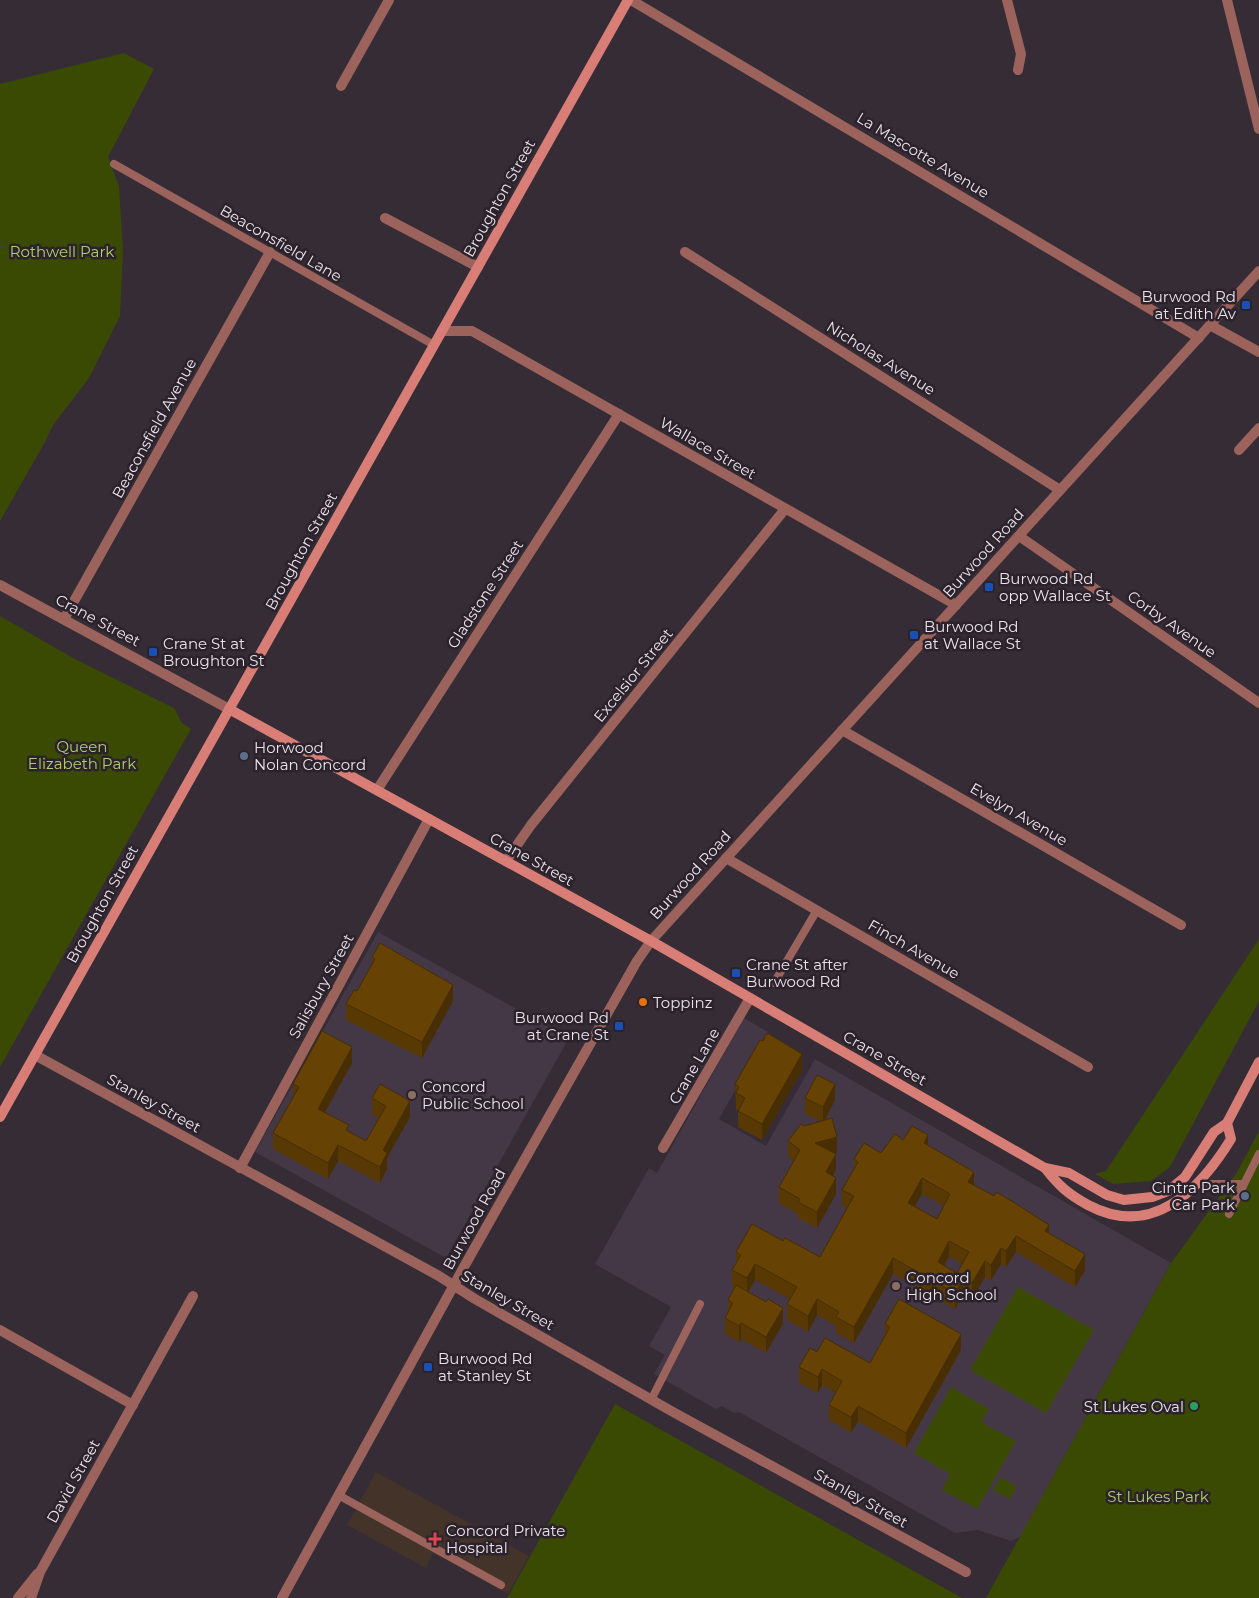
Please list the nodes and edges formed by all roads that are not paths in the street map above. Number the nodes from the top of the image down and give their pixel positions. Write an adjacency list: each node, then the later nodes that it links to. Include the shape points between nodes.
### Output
1 (389, 0): 6 (street)
2 (629, 0): 12 (main road, Broughton Street); 16 (street, La Mascotte Avenue)
3 (1007, 0): 5 (street, via 1021,54)
4 (1227, 0): 7 (street)
5 (1018, 70)
6 (341, 86)
7 (1259, 129)
8 (114, 164): 10 (lane, Beaconsfield Lane)
9 (385, 218): 12 (street)
10 (270, 252): 17 (lane, Beaconsfield Lane); 27 (street, Beaconsfield Avenue)
11 (685, 252): 22 (street, Nicholas Avenue)
12 (478, 266): 15 (main road, Broughton Street)
13 (1259, 271): 14 (street, Burwood Road)
14 (1210, 325): 16 (street, Burwood Road); 18 (street)
15 (442, 331): 17 (main road, Broughton Street); 19 (street, Wallace Street, via 472,331)
16 (1198, 338): 22 (street, Burwood Road)
17 (434, 346): 29 (main road, Broughton Street)
18 (1259, 352)
19 (619, 414): 23 (street, Wallace Street); 31 (street, Gladstone Street)
20 (1259, 428): 21 (street)
21 (1239, 450)
22 (1060, 490): 24 (street, Burwood Road)
23 (786, 508): 26 (street, Wallace Street); 34 (street, Excelsior Street, via 531,825)
24 (1019, 536): 26 (street, Burwood Road); 28 (street, Corby Avenue)
25 (0, 585): 27 (street, Crane Street)
26 (956, 605): 30 (street, Burwood Road)
27 (64, 619): 29 (street, Crane Street)
28 (1259, 703)
29 (229, 709): 31 (main road, Crane Street); 40 (main road, Broughton Street)
30 (842, 730): 33 (street, Burwood Road); 36 (street, Evelyn Avenue)
31 (377, 790): 32 (main road, Crane Street)
32 (429, 819): 34 (main road, Crane Street); 47 (street, Salisbury Street)
33 (726, 858): 35 (street, Finch Avenue); 37 (street, Burwood Road)
34 (506, 861): 37 (main road, Crane Street)
35 (817, 910): 38 (lane); 42 (street, Finch Avenue)
36 (1181, 924)
37 (651, 941): 39 (main road, Crane Street); 52 (street, Burwood Road)
38 (774, 983)
39 (750, 998): 45 (street, Crane Lane); 48 (main road, Crane Street)
40 (35, 1055): 43 (main road, Broughton Street); 47 (street, Stanley Street)
41 (1259, 1062): 44 (main road, Crane Street)
42 (1088, 1067)
43 (0, 1117)
44 (1227, 1123): 48 (main road, Crane Street, via 1214,1132 1185,1177 1168,1191 1152,1197 1124,1200 1107,1195 1069,1173); 49 (main road, Crane Street, via 1231,1139)
45 (663, 1148)
46 (1259, 1154): 50 (lane)
47 (240, 1168): 52 (street, Stanley Street)
48 (1045, 1168): 49 (main road, Crane Street, via 1060,1188 1105,1214 1122,1216 1140,1216 1173,1204)
49 (1198, 1184): 50 (lane)
50 (1243, 1184): 51 (lane)
51 (1229, 1214)
52 (454, 1286): 56 (street, Stanley Street); 58 (street, Burwood Road)
53 (193, 1296): 57 (street, David Street)
54 (700, 1304): 56 (lane)
55 (0, 1330): 57 (street)
56 (651, 1400): 60 (street, Stanley Street)
57 (133, 1405): 59 (street, David Street)
58 (340, 1496): 61 (lane); 64 (street, Burwood Road)
59 (40, 1572): 62 (street, David Street); 63 (street, David Street)
60 (966, 1572)
61 (501, 1585)
62 (18, 1598)
63 (31, 1598)
64 (282, 1598)

